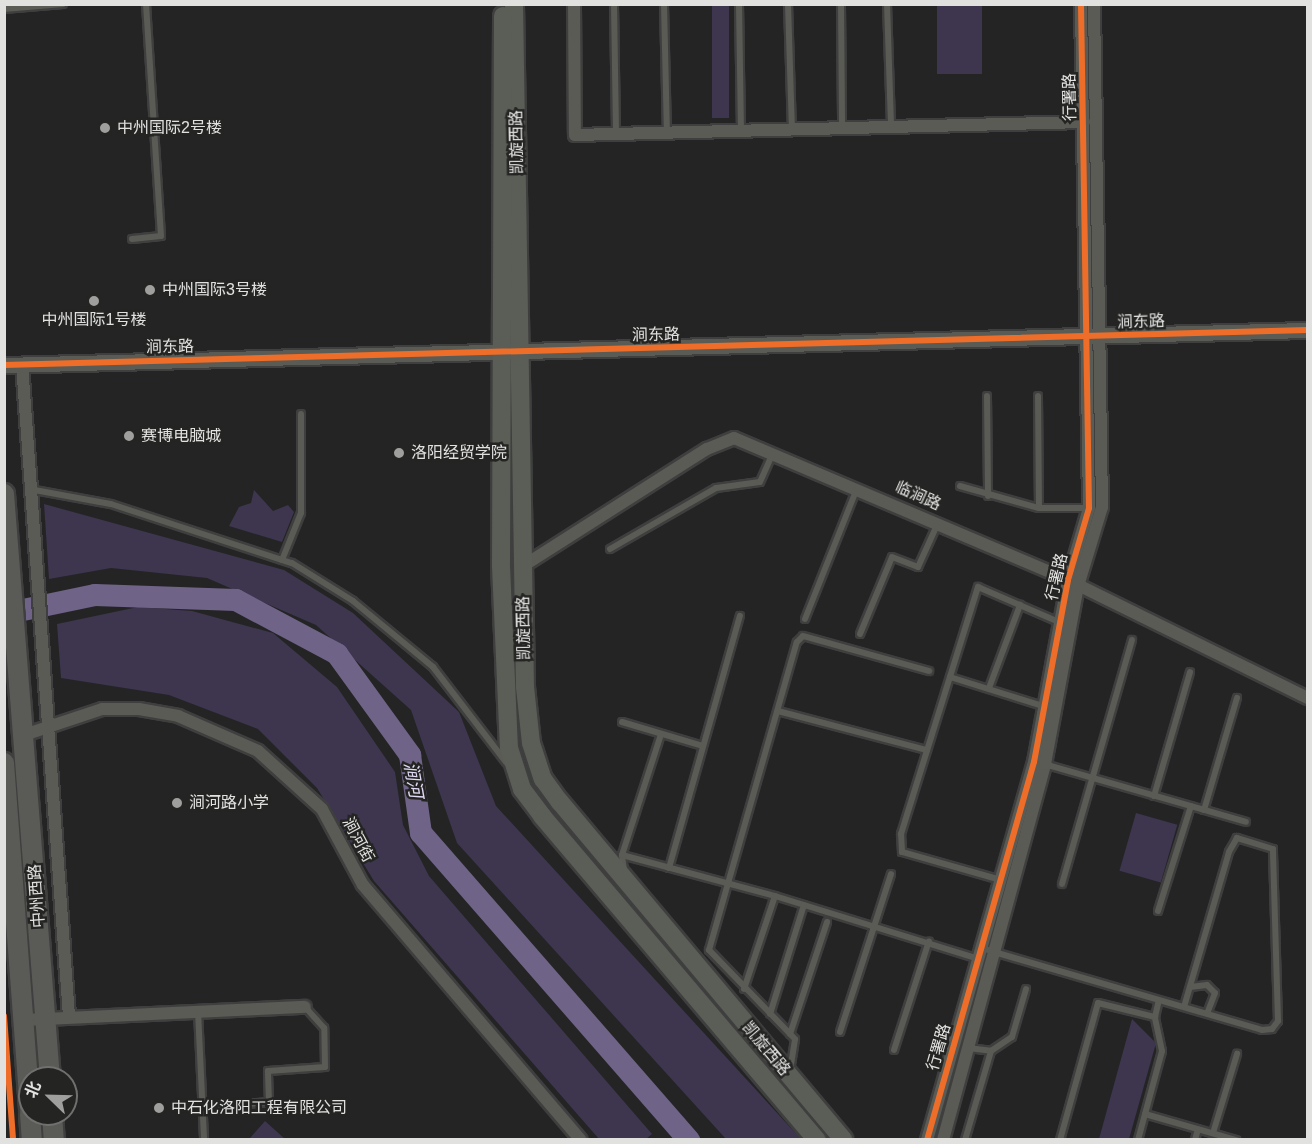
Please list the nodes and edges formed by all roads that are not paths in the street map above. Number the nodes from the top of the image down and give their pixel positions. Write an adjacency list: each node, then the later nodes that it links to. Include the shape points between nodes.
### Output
1 (63, 4): 14 (lane)
2 (146, 4): 22 (lane, via 161,236)
3 (503, 4): 27 (main road, 凯旋西路)
4 (514, 4): 26 (main road, 凯旋西路)
5 (574, 4): 21 (street, via 575,135)
6 (614, 4): 21 (lane)
7 (664, 4): 20 (lane)
8 (739, 4): 19 (lane)
9 (788, 4): 18 (lane)
10 (841, 4): 17 (lane)
11 (887, 4): 16 (lane)
12 (1081, 4): 15 (street, 行署路)
13 (1095, 4): 25 (street, 行署路)
14 (4, 9)
15 (1084, 122): 16 (street); 25 (street, 行署路)
16 (891, 127): 17 (street)
17 (842, 128): 18 (street)
18 (792, 129): 19 (street)
19 (741, 131): 20 (street)
20 (667, 133): 21 (street)
21 (616, 134)
22 (132, 239)
23 (1308, 330): 25 (street, 涧东路)
24 (1308, 339): 25 (street, 涧东路)
25 (1094, 342): 26 (street, 涧东路); 41 (street, 行署路); 46 (street, 行署路, via 1102,507)
26 (520, 355): 27 (street, 涧东路); 45 (main road, 凯旋西路)
27 (500, 356): 29 (street, 涧东路); 72 (main road, 凯旋西路, via 502,688 509,748)
28 (4, 365): 29 (street, 涧东路)
29 (22, 368): 30 (street, 涧东路); 37 (street)
30 (4, 373)
31 (987, 396): 38 (lane)
32 (1038, 396): 40 (lane)
33 (301, 414): 44 (lane, via 301,513)
34 (774, 453): 36 (street, 临涧路); 43 (lane, via 760,482 716,488); 45 (street, 临涧路, via 734,438 707,449)
35 (960, 486): 38 (lane)
36 (857, 487): 42 (street, 临涧路); 49 (lane)
37 (29, 489): 44 (lane, via 111,504); 62 (street)
38 (988, 496): 40 (lane)
39 (5, 503): 64 (main road, 中州西路)
40 (1039, 508): 41 (lane)
41 (1089, 508): 46 (street, 行署路)
42 (938, 523): 46 (street, 临涧路); 51 (lane, via 918,567 892,557)
43 (610, 549)
44 (282, 560): 72 (lane, via 353,602 433,667 486,729)
45 (524, 566): 80 (main road, 凯旋西路, via 531,743 543,778)
46 (1073, 583): 50 (street, 行署路); 58 (street, 临涧路); 67 (street, 行署路)
47 (1020, 605): 50 (lane); 55 (lane, via 978,587); 56 (lane)
48 (740, 616): 65 (lane)
49 (805, 619)
50 (1061, 623): 59 (street, 行署路)
51 (860, 634)
52 (1132, 640): 71 (lane)
53 (929, 671): 60 (lane, via 803,636)
54 (1190, 672): 73 (lane)
55 (950, 677): 56 (lane); 66 (lane)
56 (989, 688): 59 (lane)
57 (1237, 698): 75 (lane)
58 (1308, 698)
59 (1046, 706): 67 (street, 行署路)
60 (778, 711): 66 (lane); 82 (lane)
61 (622, 722): 63 (lane)
62 (48, 728): 64 (street, 涧河街); 100 (street); 118 (street, 涧河街, via 102,709 140,709 178,716 258,751 322,809 363,885)
63 (661, 734): 65 (lane); 77 (lane)
64 (24, 735): 69 (main road, 中州西路)
65 (703, 746): 78 (lane)
66 (927, 750): 81 (lane, via 901,834 902,852)
67 (1039, 763): 71 (lane); 81 (street, 行署路); 90 (street, 行署路)
68 (4, 764): 70 (main road, 中州西路)
69 (27, 768): 70 (street); 102 (main road, 中州西路)
70 (5, 771): 103 (main road, 中州西路)
71 (1092, 778): 73 (lane); 83 (lane)
72 (522, 789): 119 (main road, 凯旋西路)
73 (1154, 796): 74 (lane)
74 (1191, 806): 75 (lane); 86 (lane)
75 (1204, 810): 76 (lane)
76 (1246, 822)
77 (622, 855): 78 (lane); 80 (lane)
78 (669, 868): 82 (lane)
79 (891, 874): 88 (lane)
80 (625, 880): 112 (main road, 凯旋西路)
81 (1001, 880): 90 (street, 行署路)
82 (729, 884): 84 (lane); 92 (lane, via 710,950)
83 (1062, 884)
84 (775, 896): 85 (lane); 92 (lane)
85 (804, 904): 88 (lane); 98 (lane)
86 (1158, 911)
87 (827, 922): 105 (lane)
88 (874, 925): 89 (lane); 104 (lane)
89 (929, 941): 90 (lane); 107 (lane)
90 (985, 953): 94 (lane); 106 (street, 行署路); 121 (street, 行署路)
91 (1190, 987): 96 (lane); 99 (lane, via 1207,985 1215,993); 99 (lane, via 1237,838 1273,849 1278,1021 1262,1030)
92 (744, 989): 98 (lane)
93 (1026, 989): 108 (lane, via 1012,1037)
94 (1160, 1000): 96 (lane); 101 (lane)
95 (305, 1007): 97 (street); 113 (lane, via 324,1028 325,1067 268,1071 269,1102)
96 (1184, 1007): 99 (lane)
97 (198, 1011): 100 (street); 113 (lane)
98 (770, 1014): 105 (lane)
99 (1208, 1014)
100 (69, 1017): 102 (street)
101 (1155, 1017): 114 (lane, via 1162,1051); 124 (lane, via 1098,1003)
102 (46, 1019): 103 (street); 111 (main road, 中州西路)
103 (25, 1020): 110 (main road, 中州西路)
104 (840, 1032)
105 (790, 1034): 112 (lane, via 795,1038)
106 (968, 1048): 108 (lane); 122 (street, 行署路)
107 (894, 1050)
108 (991, 1051): 123 (lane)
109 (1237, 1054): 116 (lane)
110 (28, 1066)
111 (49, 1066)
112 (789, 1077): 120 (main road, 凯旋西路)
113 (203, 1108): 117 (lane)
114 (1145, 1114): 115 (lane); 125 (lane)
115 (1198, 1129): 116 (lane); 126 (lane)
116 (1214, 1133): 127 (lane)
117 (204, 1140)
118 (581, 1140)
119 (817, 1140)
120 (844, 1140)
121 (927, 1140)
122 (943, 1140)
123 (965, 1140)
124 (1060, 1140)
125 (1138, 1140)
126 (1195, 1140)
127 (1236, 1140)

